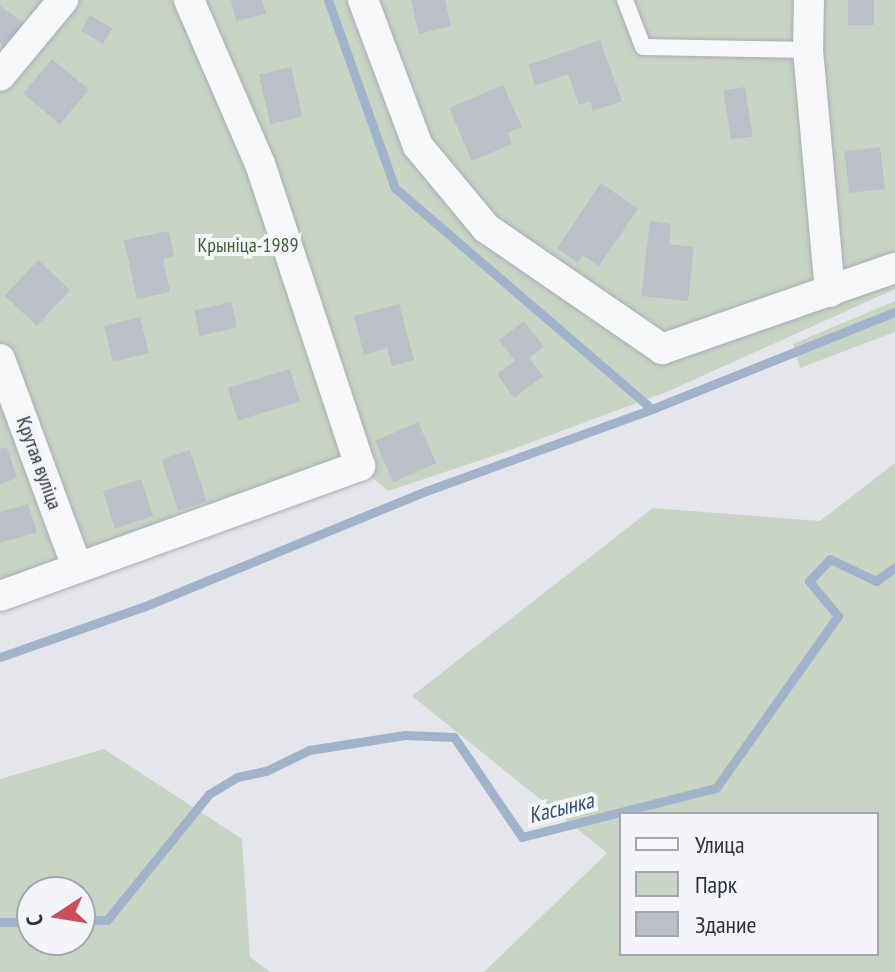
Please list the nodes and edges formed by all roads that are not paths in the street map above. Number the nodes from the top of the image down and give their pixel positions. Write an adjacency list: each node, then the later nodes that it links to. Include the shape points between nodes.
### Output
1 (63, 0): 7 (street)
2 (189, 0): 11 (street, via 260,164 360,466)
3 (363, 0): 9 (street, via 418,146 486,228 662,349)
4 (625, 0): 6 (lane, via 643,47)
5 (809, 0): 6 (street)
6 (808, 50): 9 (street)
7 (0, 76)
8 (895, 268): 9 (street)
9 (830, 292)
10 (0, 359): 11 (street, Крутая вуліца)
11 (77, 567): 12 (street)
12 (0, 596)

